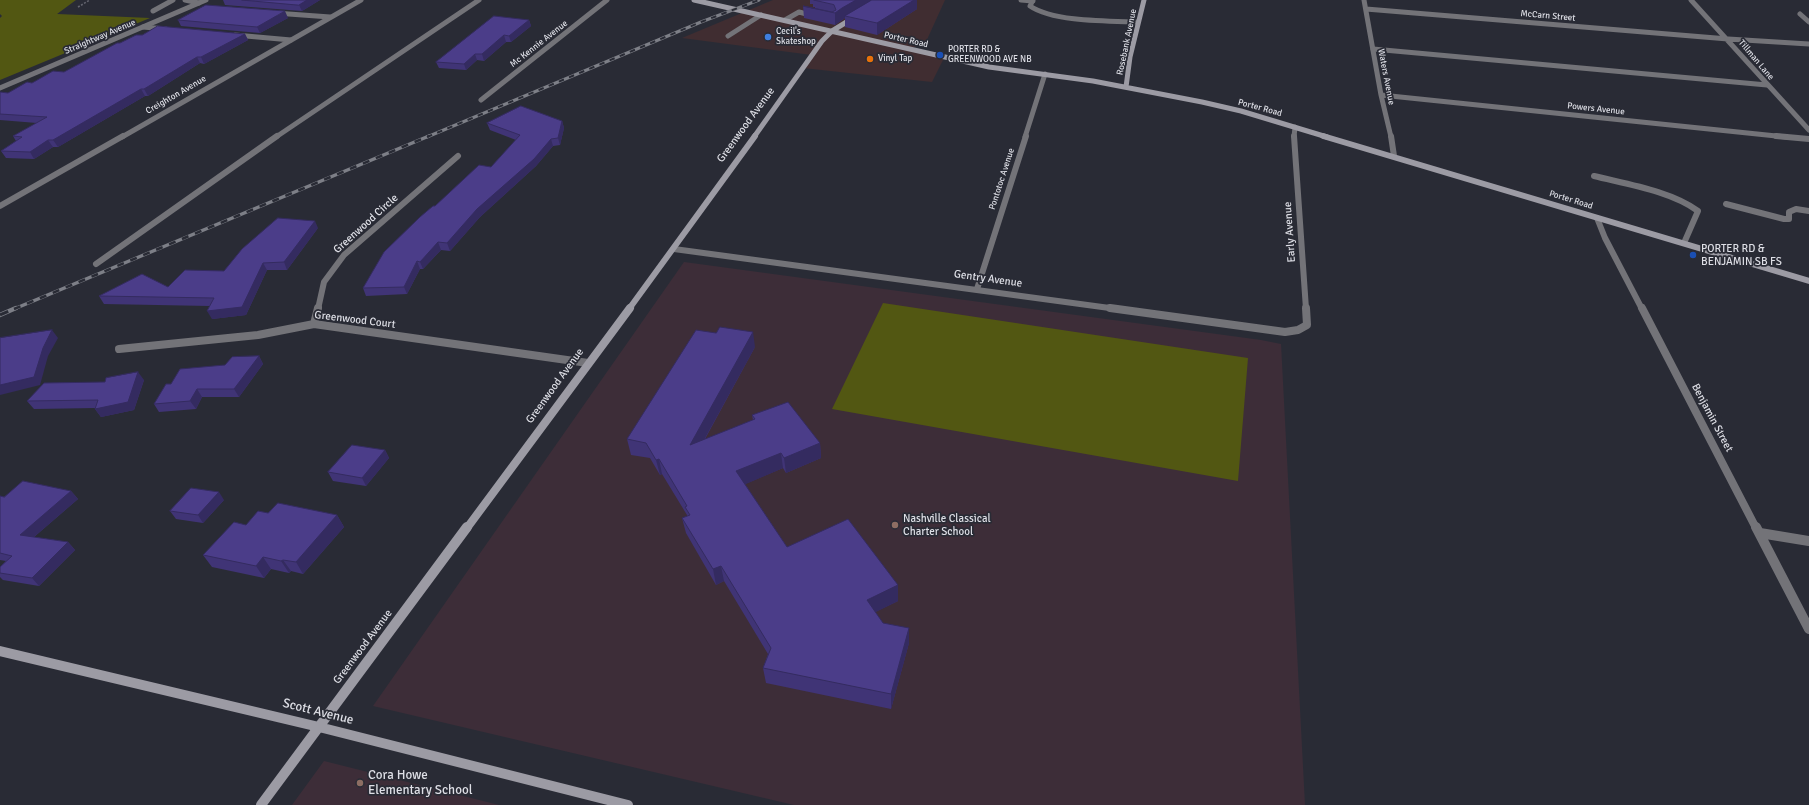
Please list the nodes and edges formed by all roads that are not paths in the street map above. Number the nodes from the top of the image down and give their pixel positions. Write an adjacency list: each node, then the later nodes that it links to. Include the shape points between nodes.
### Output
1 (173, 0): 16 (street)
2 (185, 0): 14 (street)
3 (206, 0): 14 (street, Straightway Avenue)
4 (361, 0): 21 (street, Creighton Avenue)
5 (479, 0): 53 (street, via 295,123)
6 (607, 0): 40 (street, Mc Kennie Avenue)
7 (694, 0): 13 (street, Porter Road)
8 (1021, 0): 9 (street)
9 (1033, 0): 24 (street, via 1030,6 1038,12)
10 (1144, 0): 24 (street, Rosebank Avenue)
11 (1364, 0): 15 (street, Waters Avenue)
12 (1691, 0): 31 (street, Tillman Lane)
13 (702, 1): 20 (street, Porter Road)
14 (199, 3): 26 (street, Straightway Avenue)
15 (1366, 9): 31 (street, McCarn Street); 34 (street, Waters Avenue)
16 (153, 11)
17 (268, 12): 21 (street)
18 (860, 14): 28 (street, Greenwood Avenue)
19 (1800, 14): 25 (street)
20 (761, 15): 23 (street, Porter Road); 30 (street)
21 (330, 17): 32 (street, Creighton Avenue)
22 (819, 17): 23 (street, via 799,12)
23 (785, 20): 28 (street, Porter Road)
24 (1138, 22): 37 (street, Rosebank Avenue)
25 (1809, 22)
26 (143, 27): 27 (street); 38 (street, Straightway Avenue)
27 (173, 30)
28 (832, 31): 35 (street, Porter Road, via 989,67); 52 (street, Greenwood Avenue, via 822,41)
29 (228, 35): 32 (street)
30 (728, 36)
31 (1728, 39): 33 (street, McCarn Street); 36 (street, Tillman Lane)
32 (290, 40): 48 (street, Creighton Avenue)
33 (1809, 44)
34 (1373, 49): 36 (street); 39 (street, Waters Avenue)
35 (1045, 74): 37 (street, Porter Road); 55 (street, Pontotoc Avenue)
36 (1767, 86): 42 (street, Tillman Lane)
37 (1126, 87): 41 (street, Porter Road, via 1202,102)
38 (0, 88)
39 (1380, 96): 43 (street, Powers Avenue); 45 (street, Waters Avenue)
40 (481, 100)
41 (1295, 127): 45 (street, Porter Road); 57 (street, Early Avenue, via 1307,325)
42 (1809, 130)
43 (1809, 140)
44 (458, 156): 56 (street, Greenwood Circle, via 344,255 324,282)
45 (1394, 156): 50 (street, Porter Road)
46 (1594, 176): 51 (street, via 1695,207 1698,211)
47 (1726, 204): 49 (street, via 1784,219 1790,219 1789,212 1796,209)
48 (0, 206)
49 (1809, 210)
50 (1598, 218): 51 (street, Porter Road); 60 (street, Benjamin Street, via 1605,238)
51 (1684, 244): 54 (street, Porter Road)
52 (674, 249): 55 (street, Gentry Avenue); 59 (street, Greenwood Avenue)
53 (96, 264)
54 (1809, 281)
55 (977, 289): 57 (street, Gentry Avenue, via 1285,332)
56 (314, 324): 58 (street, Greenwood Court, via 258,335); 59 (street, Greenwood Court)
57 (1298, 330)
58 (119, 349)
59 (588, 364): 64 (street, Greenwood Avenue)
60 (1760, 533): 61 (street); 62 (street, Benjamin Street)
61 (1809, 541)
62 (1809, 629)
63 (0, 651): 64 (street, Scott Avenue)
64 (319, 726): 65 (street, Greenwood Avenue); 66 (street, Scott Avenue)
65 (261, 805)
66 (628, 805)

